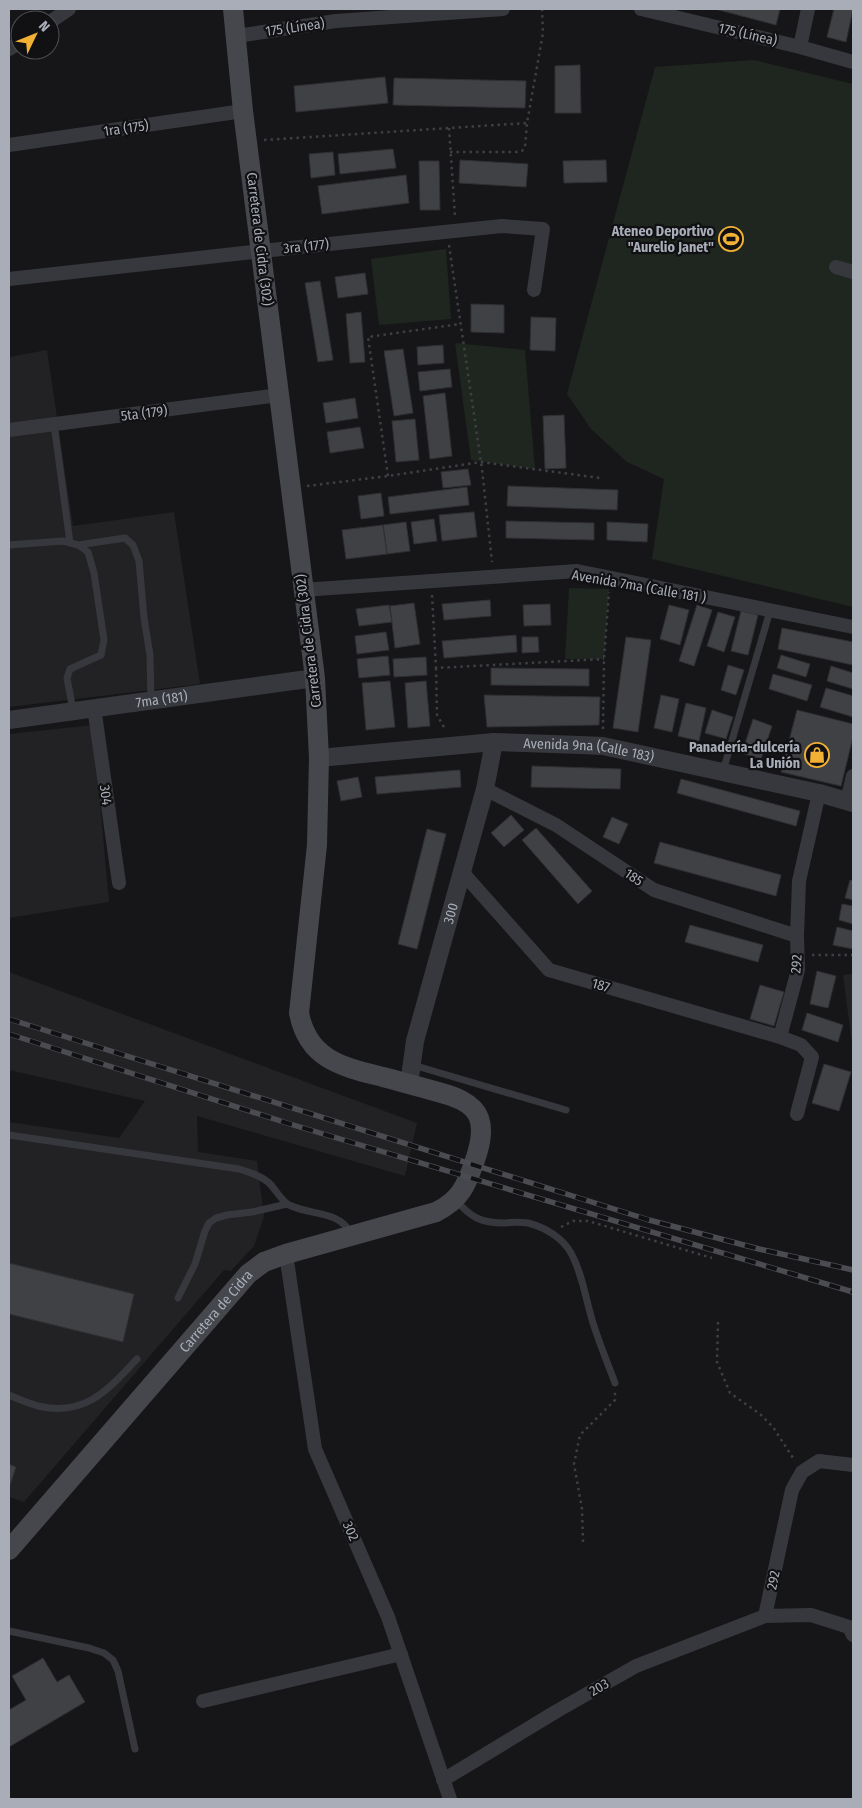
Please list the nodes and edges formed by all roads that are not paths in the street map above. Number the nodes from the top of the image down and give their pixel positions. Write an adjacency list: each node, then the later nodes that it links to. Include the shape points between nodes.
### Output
1 (233, 9): 5 (main road, Carretera de Cidra (302))
2 (503, 9): 5 (street, 175 (Línea), via 336,21)
3 (641, 9): 6 (street, 175 (Línea))
4 (808, 9): 6 (street)
5 (237, 36): 8 (main road, Carretera de Cidra (302))
6 (800, 47): 7 (street, 175 (Línea))
7 (853, 62)
8 (243, 110): 9 (street, 1ra (175)); 10 (main road, Carretera de Cidra (302))
9 (9, 145)
10 (262, 250): 13 (street, 3ra (177)); 14 (street, 3ra (177), via 502,226 543,230); 15 (main road, Carretera de Cidra (302))
11 (836, 267): 12 (street)
12 (853, 272)
13 (9, 279)
14 (534, 290)
15 (279, 395): 16 (street, 5ta (179)); 21 (main road, Carretera de Cidra (302))
16 (54, 424): 17 (street, 5ta (179)); 18 (lane)
17 (9, 430)
18 (70, 543): 19 (lane); 20 (lane)
19 (9, 545)
20 (78, 545): 25 (lane, via 125,538 133,545 139,561 150,655); 27 (lane, via 88,552 94,573 104,640 101,655 70,669 67,678)
21 (302, 590): 22 (street, Avenida 7ma (Calle 181 ), via 577,571); 24 (main road, Carretera de Cidra (302))
22 (770, 611): 23 (street, Avenida 7ma (Calle 181 )); 31 (lane)
23 (853, 627)
24 (315, 678): 25 (street, 7ma (181)); 30 (main road, Carretera de Cidra (302))
25 (151, 700): 26 (street, 7ma (181))
26 (94, 707): 27 (street, 7ma (181)); 37 (street, 304)
27 (73, 710): 28 (street, 7ma (181))
28 (9, 720)
29 (494, 742): 30 (street, Avenida 9na (Calle 183)); 31 (street, Avenida 9na (Calle 183), via 603,746); 33 (street, 300)
30 (319, 758): 40 (main road, Carretera de Cidra (302), via 317,845 299,1013 302,1028 324,1057 347,1068)
31 (722, 773): 34 (street, Avenida 9na (Calle 183))
32 (853, 776): 35 (street)
33 (485, 789): 36 (street, 300); 38 (street, 185, via 556,825 654,890)
34 (819, 793): 35 (street, Avenida 9na (Calle 183)); 38 (street, 292, via 799,881)
35 (850, 802)
36 (462, 872): 39 (street, 187, via 549,970); 40 (street, 300, via 415,1042)
37 (119, 883)
38 (797, 936): 39 (street, 292, via 798,970)
39 (780, 1037): 42 (street, via 801,1045 812,1057)
40 (410, 1074): 41 (lane); 44 (main road, Carretera de Cidra (302), via 460,1100 478,1116 481,1127)
41 (566, 1110)
42 (797, 1114)
43 (9, 1135): 46 (lane, via 239,1169 268,1183)
44 (475, 1159): 45 (main road, Carretera de Cidra, via 463,1191)
45 (455, 1199): 47 (main road, Carretera de Cidra, via 436,1212); 51 (lane, via 477,1220 538,1226 562,1242 571,1253)
46 (287, 1204): 47 (lane, via 304,1212 332,1216 342,1222); 49 (lane, via 226,1215 209,1223 195,1264)
47 (351, 1235): 48 (main road, Carretera de Cidra)
48 (286, 1254): 54 (main road, Carretera de Cidra, via 264,1262 248,1274); 58 (street, 302, via 315,1449)
49 (178, 1298)
50 (137, 1360): 52 (lane, via 110,1388 75,1406 45,1407)
51 (615, 1383)
52 (9, 1395)
53 (853, 1465): 55 (street, 292, via 818,1460 802,1472 792,1490)
54 (9, 1550)
55 (765, 1616): 57 (street, via 811,1615 849,1627); 61 (street, 203, via 636,1666)
56 (9, 1631): 60 (lane, via 90,1648 112,1660 118,1671)
57 (853, 1635)
58 (401, 1654): 59 (street); 61 (street, 302)
59 (203, 1701)
60 (135, 1749)
61 (443, 1780): 62 (street, 302)
62 (450, 1799)

